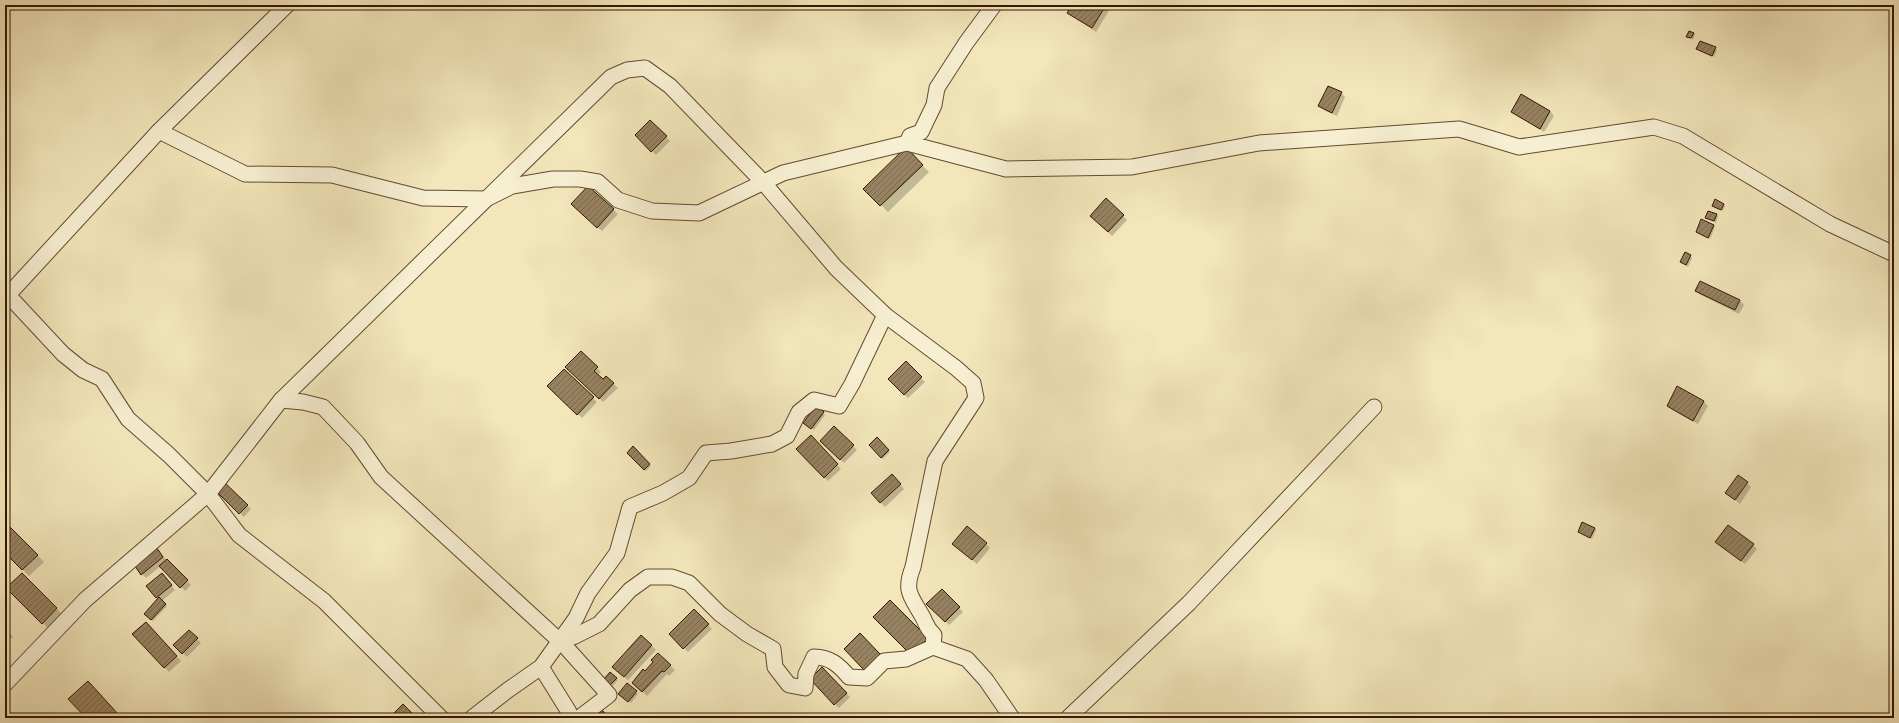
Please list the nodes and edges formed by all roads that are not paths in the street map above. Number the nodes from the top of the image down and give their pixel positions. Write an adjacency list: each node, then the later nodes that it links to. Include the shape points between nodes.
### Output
1 (287, 5): 3 (street)
2 (994, 5): 4 (street, via 937,88 934,105 921,132 910,136)
3 (160, 131): 6 (street, via 245,174 332,175 422,198); 8 (street)
4 (907, 143): 5 (street, via 783,173); 7 (street, via 1006,169 1132,167 1259,143 1459,129 1519,147 1654,127 1683,136 1830,224)
5 (764, 182): 6 (street, via 699,213 652,210 618,200 598,182 580,179 553,179 512,186); 6 (street, via 670,86 645,68 627,70 610,77); 9 (street, via 836,268)
6 (486, 199): 10 (street)
7 (1894, 254)
8 (6, 296): 12 (street, via 63,354 82,370 102,379 128,419)
9 (885, 315): 13 (street, via 839,406 814,400 799,412 787,436 772,444 706,453 689,478 630,507 617,553 588,593); 14 (street, via 973,383 976,398 935,461 908,580 908,593 922,614 926,627 934,635)
10 (281, 400): 12 (street); 13 (street, via 324,407 357,443 381,477)
11 (1374, 407): 21 (street, via 1190,603)
12 (208, 494): 16 (street, via 85,600); 18 (street, via 239,536 324,601)
13 (560, 642): 14 (street, via 599,624 630,590 648,577 672,577 689,583 720,614 772,649 775,667 789,685 805,688 806,674 814,657 825,657 839,666 849,677 867,678 884,661 906,660); 15 (street); 17 (street, via 609,695)
14 (933, 647): 20 (street, via 967,659 986,680)
15 (542, 667): 17 (street); 19 (street)
16 (5, 684)
17 (572, 716)
18 (441, 718)
19 (472, 718)
20 (1012, 718)
21 (1068, 718)

